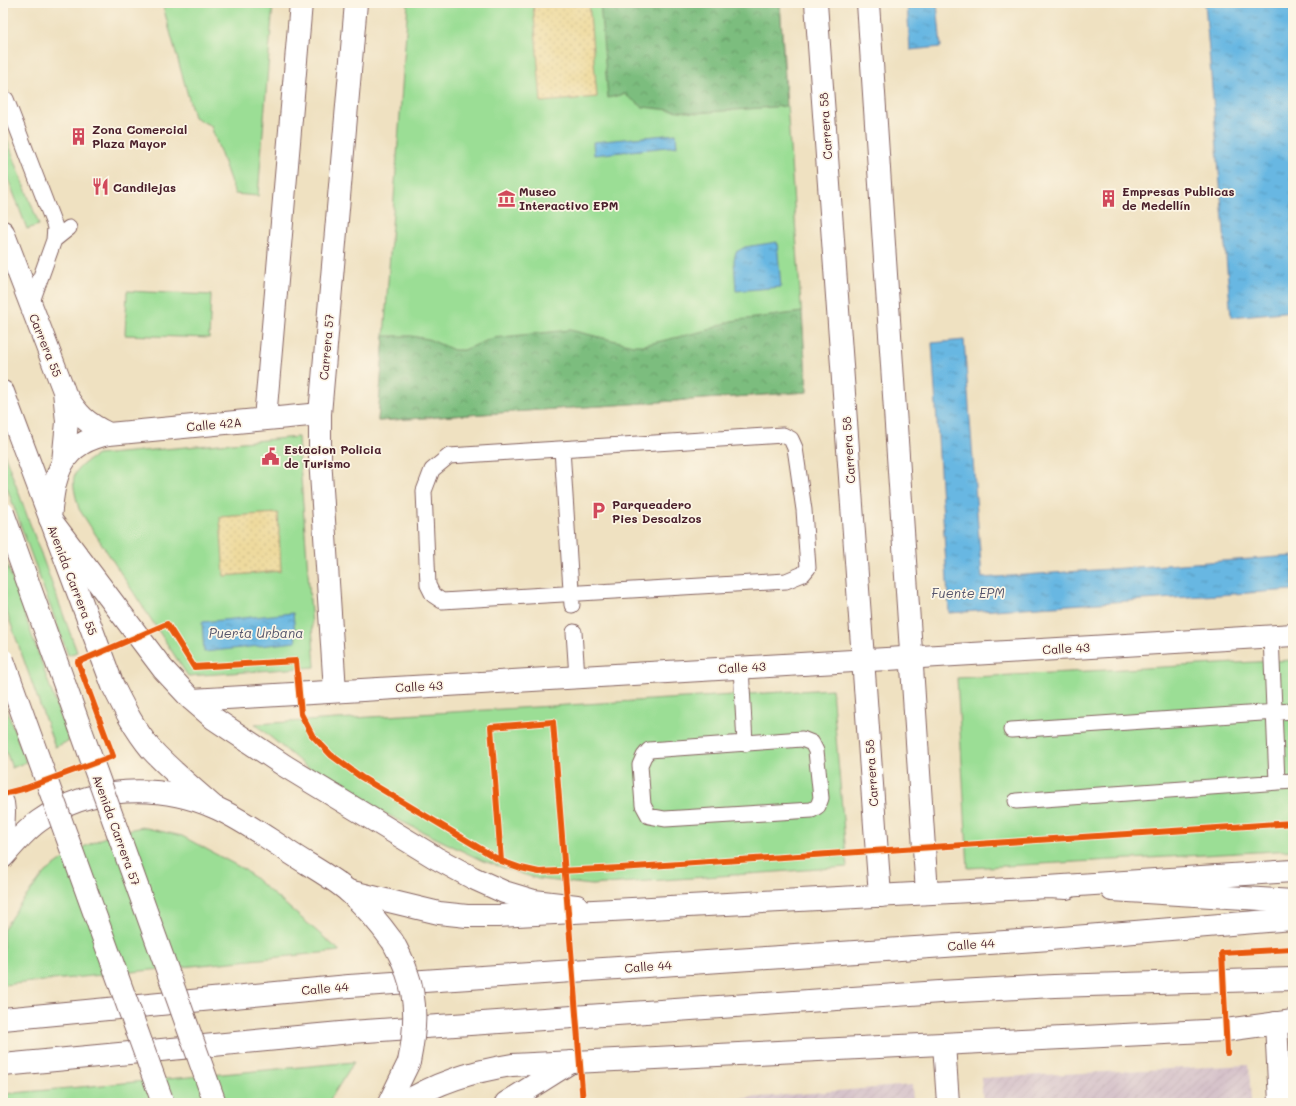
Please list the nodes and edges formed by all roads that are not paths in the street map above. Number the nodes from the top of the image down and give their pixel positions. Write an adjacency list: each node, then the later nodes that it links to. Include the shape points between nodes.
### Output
1 (302, 3): 13 (main road)
2 (356, 3): 12 (main road, Carrera 57)
3 (816, 3): 25 (main road, Carrera 58)
4 (868, 3): 23 (main road)
5 (6, 99): 8 (lane, via 52,219 55,228)
6 (69, 228): 8 (lane)
7 (3, 232): 9 (main road, Carrera 55)
8 (54, 240): 9 (lane)
9 (30, 307): 10 (main road, Carrera 55)
10 (64, 391): 14 (main road, via 75,411 86,422); 16 (main road, Carrera 55, via 67,422)
11 (3, 392): 18 (main road, Avenida Carrera 55)
12 (320, 414): 13 (main road, Calle 42A); 28 (main road, Carrera 57, via 320,458)
13 (265, 419): 14 (main road, Calle 42A)
14 (109, 434): 16 (main road, Calle 42A, via 83,442 72,449)
15 (562, 449): 19 (lane); 19 (lane, via 449,456 432,470 424,491 428,585 433,595 442,600); 19 (lane, via 783,435 791,439 795,448 804,510 808,568 803,574 786,581)
16 (63, 462): 18 (main road, Calle 42A, via 52,492)
17 (3, 513): 56 (main road, Avenida Carrera 57, bridge)
18 (50, 519): 29 (main road, via 163,669); 38 (main road, Avenida Carrera 55, via 113,686 131,722 151,749)
19 (572, 599)
20 (574, 632): 27 (lane)
21 (1293, 635): 22 (main road, Calle 43)
22 (1270, 636): 23 (main road, Calle 43); 31 (lane)
23 (911, 657): 25 (main road, Calle 43); 44 (main road)
24 (3, 660): 55 (main road, bridge)
25 (863, 660): 26 (main road, Calle 43); 45 (main road, Carrera 58)
26 (741, 667): 27 (main road, Calle 43); 33 (lane)
27 (577, 677): 28 (main road, Calle 43)
28 (335, 692): 29 (main road, Calle 43)
29 (192, 700): 47 (main road, via 212,718 248,743 473,878 504,892 534,901)
30 (1293, 711): 31 (lane)
31 (1274, 712): 32 (lane); 35 (lane)
32 (1011, 730)
33 (745, 744): 33 (lane, via 802,739 812,743 816,751 821,798 818,806 812,810 673,818 649,816 643,805 640,765 649,750)
34 (1293, 781): 35 (lane)
35 (1278, 782): 36 (lane)
36 (1016, 800)
37 (3, 803): 39 (main road)
38 (214, 807): 40 (main road, via 150,791 115,791 74,803 40,820 23,834); 43 (main road, via 236,818)
39 (3, 837)
40 (3, 857)
41 (1293, 871): 42 (main road)
42 (1048, 887): 44 (main road); 46 (main road)
43 (348, 891): 47 (main road, via 439,913 467,916); 57 (main road, bridge, via 373,915 393,942 408,974 414,1006 414,1037 409,1062)
44 (927, 893): 45 (main road)
45 (880, 896): 47 (main road)
46 (1293, 901)
47 (612, 910)
48 (1293, 919): 50 (main road, Calle 44, via 1042,939 348,986)
49 (1293, 979): 54 (main road, via 940,992 351,1032)
50 (3, 1019)
51 (1284, 1022): 52 (main road, via 1226,1030); 61 (main road)
52 (944, 1044): 53 (main road); 60 (main road)
53 (571, 1062): 58 (main road, via 486,1069 435,1087); 59 (main road)
54 (3, 1065)
55 (163, 1103)
56 (215, 1103)
57 (390, 1103)
58 (404, 1103)
59 (506, 1103)
60 (948, 1103)
61 (1280, 1103)

